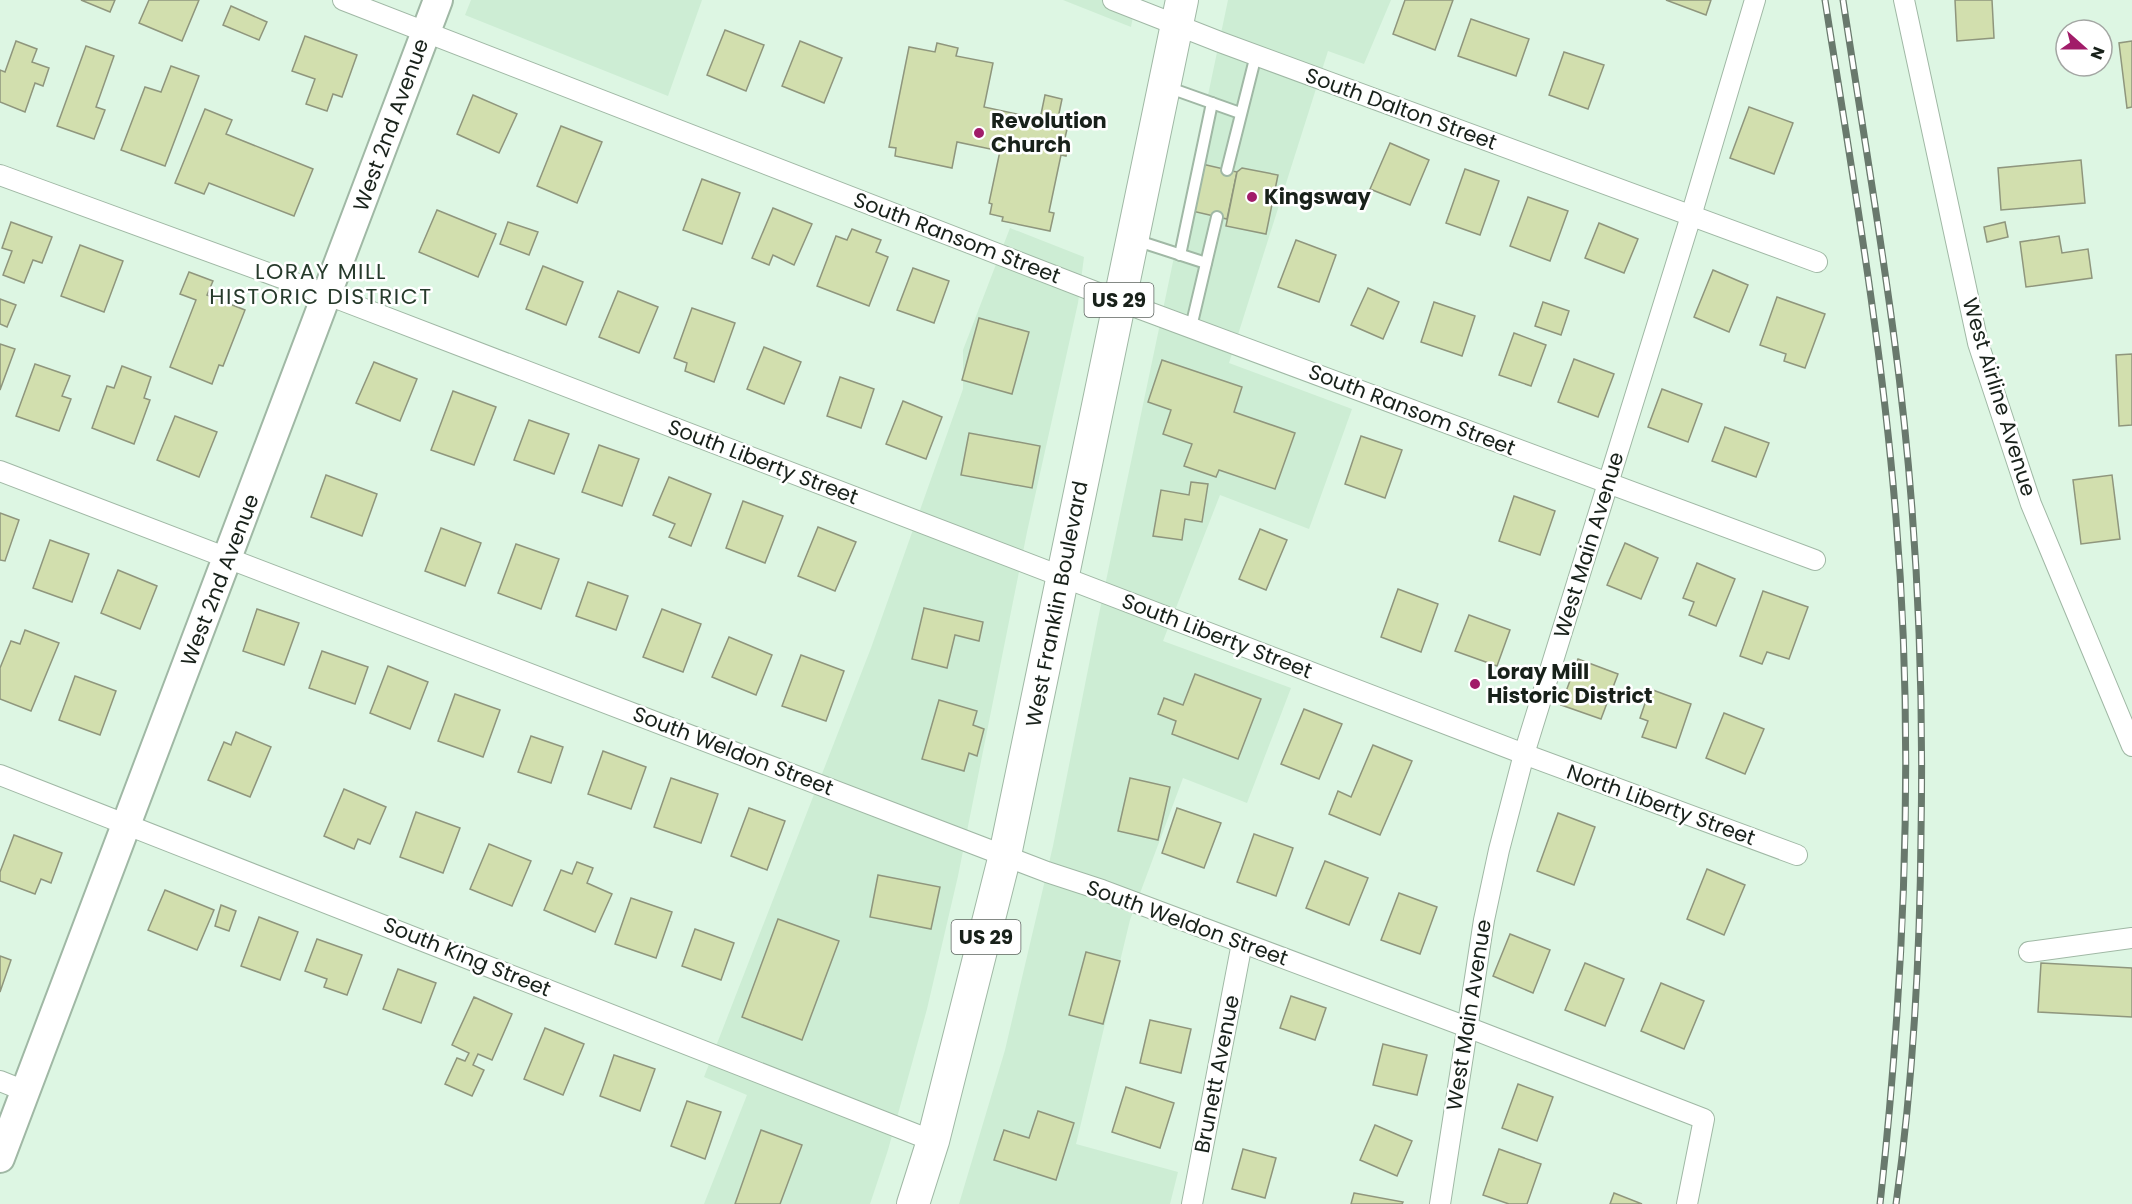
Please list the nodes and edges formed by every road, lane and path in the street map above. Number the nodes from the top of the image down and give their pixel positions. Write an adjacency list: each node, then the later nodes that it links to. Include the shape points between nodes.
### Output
1 (343, 0): 7 (street, South Ransom Street)
2 (438, 0): 7 (street, West 2nd Avenue)
3 (1113, 0): 6 (street, South Dalton Street)
4 (1755, 0): 14 (street, West Main Avenue)
5 (1904, 0): 28 (street, West Airline Avenue, via 1978,343 2031,504)
6 (1179, 13): 8 (street, South Dalton Street); 9 (main road, West Franklin Boulevard / US 29)
7 (426, 32): 20 (street, West 2nd Avenue); 21 (street, South Ransom Street)
8 (1256, 55): 11 (lane); 14 (street, South Dalton Street)
9 (1164, 86): 10 (lane); 16 (main road, West Franklin Boulevard / US 29)
10 (1212, 103): 11 (lane); 17 (lane)
11 (1240, 113): 12 (lane)
12 (1227, 170)
13 (0, 175): 20 (street, South Liberty Street)
14 (1691, 216): 18 (street, South Dalton Street); 24 (street, West Main Avenue)
15 (1217, 217): 19 (lane)
16 (1132, 239): 17 (lane); 21 (main road, West Franklin Boulevard / US 29)
17 (1180, 255): 19 (lane)
18 (1816, 261)
19 (1206, 263): 22 (lane)
20 (328, 295): 25 (street, West 2nd Avenue); 27 (street, South Liberty Street)
21 (1119, 301): 22 (street, South Ransom Street); 27 (main road, West Franklin Boulevard / US 29)
22 (1191, 327): 24 (street, South Ransom Street)
23 (0, 471): 25 (street, South Weldon Street)
24 (1608, 483): 26 (street, South Ransom Street); 29 (street, West Main Avenue)
25 (228, 559): 31 (street, West 2nd Avenue); 32 (street, South Weldon Street)
26 (1815, 560)
27 (1062, 576): 29 (street, South Liberty Street); 32 (main road, West Franklin Boulevard / US 29)
28 (2132, 746)
29 (1524, 754): 33 (street, North Liberty Street); 37 (street, West Main Avenue, via 1486,910)
30 (0, 775): 31 (street, South King Street)
31 (127, 823): 38 (street, West 2nd Avenue); 39 (street, South King Street)
32 (1005, 855): 35 (street, South Weldon Street); 39 (main road, West Franklin Boulevard / US 29)
33 (1797, 855)
34 (2132, 938): 36 (street)
35 (1242, 943): 37 (street, South Weldon Street); 42 (street, Brunett Avenue)
36 (2029, 952)
37 (1467, 1027): 43 (street, West Main Avenue); 44 (street, South Weldon Street, via 1704,1119)
38 (13, 1086): 40 (street, West 2nd Avenue)
39 (933, 1141): 41 (main road, West Franklin Boulevard / US 29)
40 (0, 1158)
41 (912, 1204)
42 (1192, 1204)
43 (1440, 1204)
44 (1687, 1204)

